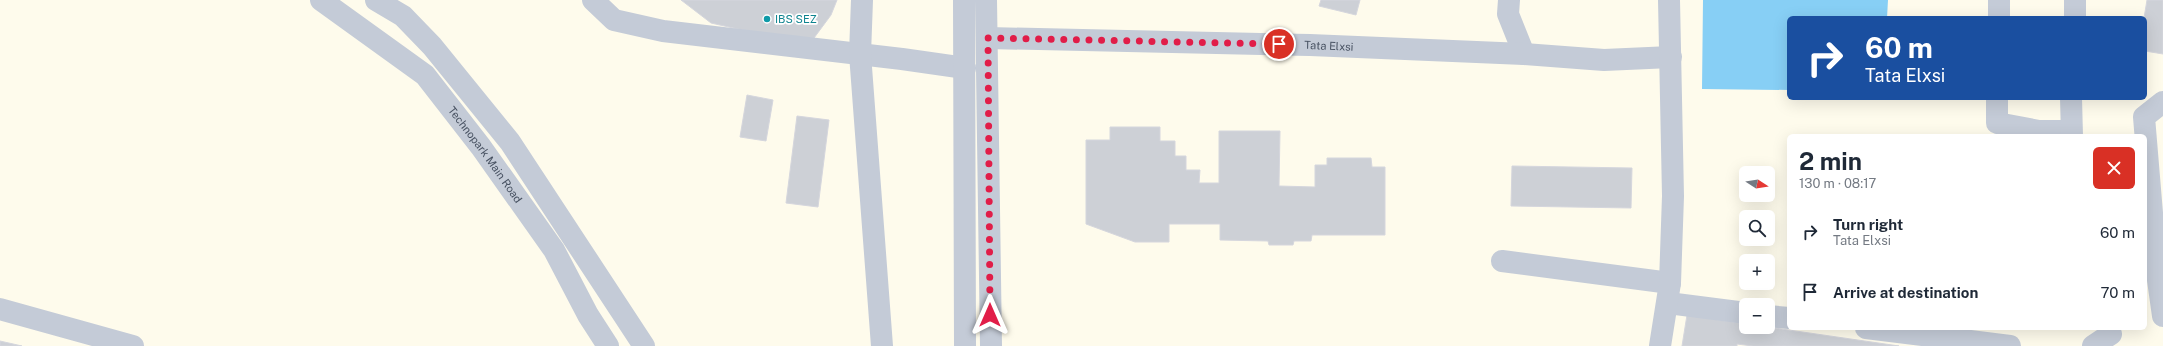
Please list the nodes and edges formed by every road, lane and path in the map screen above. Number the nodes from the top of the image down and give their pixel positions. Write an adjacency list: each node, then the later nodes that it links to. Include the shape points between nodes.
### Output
1 (321, 0): 34 (street, Technopark Main Road, via 425,75 481,147 554,250 588,315)
2 (376, 0): 35 (street, via 403,16 432,46 510,142)
3 (593, 0): 14 (street, via 614,20 664,31)
4 (862, 0): 14 (street)
5 (964, 0): 17 (street)
6 (986, 0): 13 (street)
7 (1510, 0): 15 (street, via 1508,14)
8 (1669, 0): 16 (street)
9 (1999, 0): 11 (street)
10 (2075, 0): 12 (street)
11 (1998, 16)
12 (2075, 16)
13 (988, 38): 15 (street, Tata Elxsi, via 1310,45); 38 (street)
14 (860, 54): 17 (street); 36 (street)
15 (1524, 54): 16 (street, Tata Elxsi, via 1604,60)
16 (1671, 57): 25 (street, via 1673,196)
17 (964, 68): 37 (street)
18 (1997, 100): 21 (street, via 1997,123)
19 (2070, 100): 21 (street)
20 (2163, 102): 22 (street, via 2144,117)
21 (2071, 134)
22 (2145, 134)
23 (2147, 153): 28 (street)
24 (1502, 262): 25 (street)
25 (1669, 293): 27 (street); 39 (street)
26 (0, 309): 33 (street)
27 (1739, 311)
28 (2163, 316)
29 (1775, 317): 30 (street)
30 (1787, 318)
31 (1882, 330): 40 (street)
32 (2112, 336): 41 (street)
33 (133, 346)
34 (608, 346)
35 (644, 346)
36 (882, 346)
37 (965, 346)
38 (991, 346)
39 (1660, 346)
40 (2010, 346)
41 (2093, 346)

